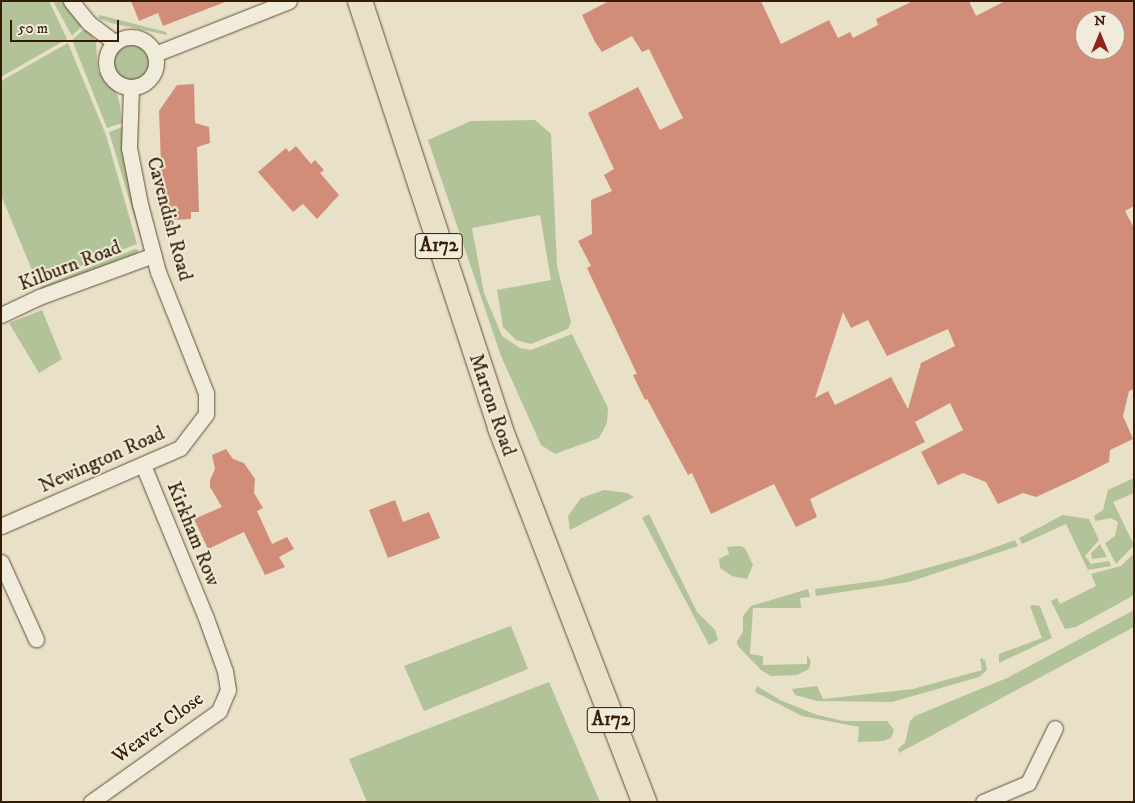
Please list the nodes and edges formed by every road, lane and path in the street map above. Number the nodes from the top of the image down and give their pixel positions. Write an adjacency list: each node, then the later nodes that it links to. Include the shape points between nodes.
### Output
1 (72, 1): 4 (street, via 89,23)
2 (288, 1): 5 (street)
3 (360, 1): 18 (main road, Marton Road / A172, via 500,428)
4 (114, 42): 5 (street, via 138,38); 6 (street, via 106,56 106,71 116,83)
5 (155, 54): 6 (street, via 152,77 146,83)
6 (131, 88): 7 (street, Cavendish Road, via 129,148)
7 (154, 255): 8 (street, Kilburn Road, via 39,297); 9 (street, Cavendish Road, via 206,393)
8 (1, 315)
9 (206, 414): 10 (street, Newington Road, via 180,448)
10 (143, 465): 11 (street, Newington Road); 13 (street, Kirkham Row)
11 (1, 526)
12 (1, 562): 14 (street)
13 (206, 618): 17 (street, Weaver Close, via 225,671 228,690 220,711)
14 (36, 639)
15 (1055, 728): 16 (street, via 1028,783)
16 (1002, 798): 19 (street)
17 (91, 802)
18 (644, 802)
19 (983, 802)

